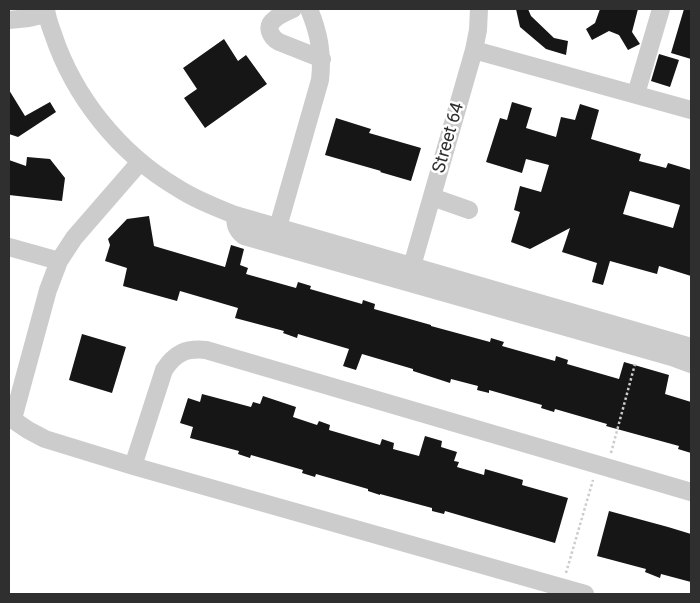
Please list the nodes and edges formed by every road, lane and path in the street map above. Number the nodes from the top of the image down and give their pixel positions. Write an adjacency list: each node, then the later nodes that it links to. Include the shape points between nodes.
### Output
1 (293, 9): 8 (street, via 273,20 269,27 272,38)
2 (309, 9): 8 (street, via 319,37)
3 (479, 9): 7 (street, Street 64)
4 (661, 9): 9 (street)
5 (46, 11): 6 (street, via 29,18); 11 (street, via 57,46 84,100)
6 (9, 20)
7 (474, 50): 9 (street); 12 (street, Street 64)
8 (322, 59): 15 (street, via 317,91)
9 (636, 94): 10 (street)
10 (691, 110)
11 (140, 162): 14 (street, via 176,188); 17 (street, via 74,238)
12 (432, 197): 13 (street); 18 (street, Street 64)
13 (469, 210)
14 (235, 215): 15 (street); 20 (street, via 236,228 250,237)
15 (278, 227): 18 (street)
16 (9, 247): 17 (street)
17 (59, 261): 22 (street)
18 (412, 266): 19 (street)
19 (691, 347)
20 (640, 348): 21 (street); 24 (path)
21 (691, 364)
22 (11, 418): 23 (street, via 45,439)
23 (133, 466): 24 (street, via 164,370 177,355 196,349); 26 (street)
24 (603, 466): 25 (street); 26 (path)
25 (691, 492)
26 (561, 588): 27 (street)
27 (585, 594)

